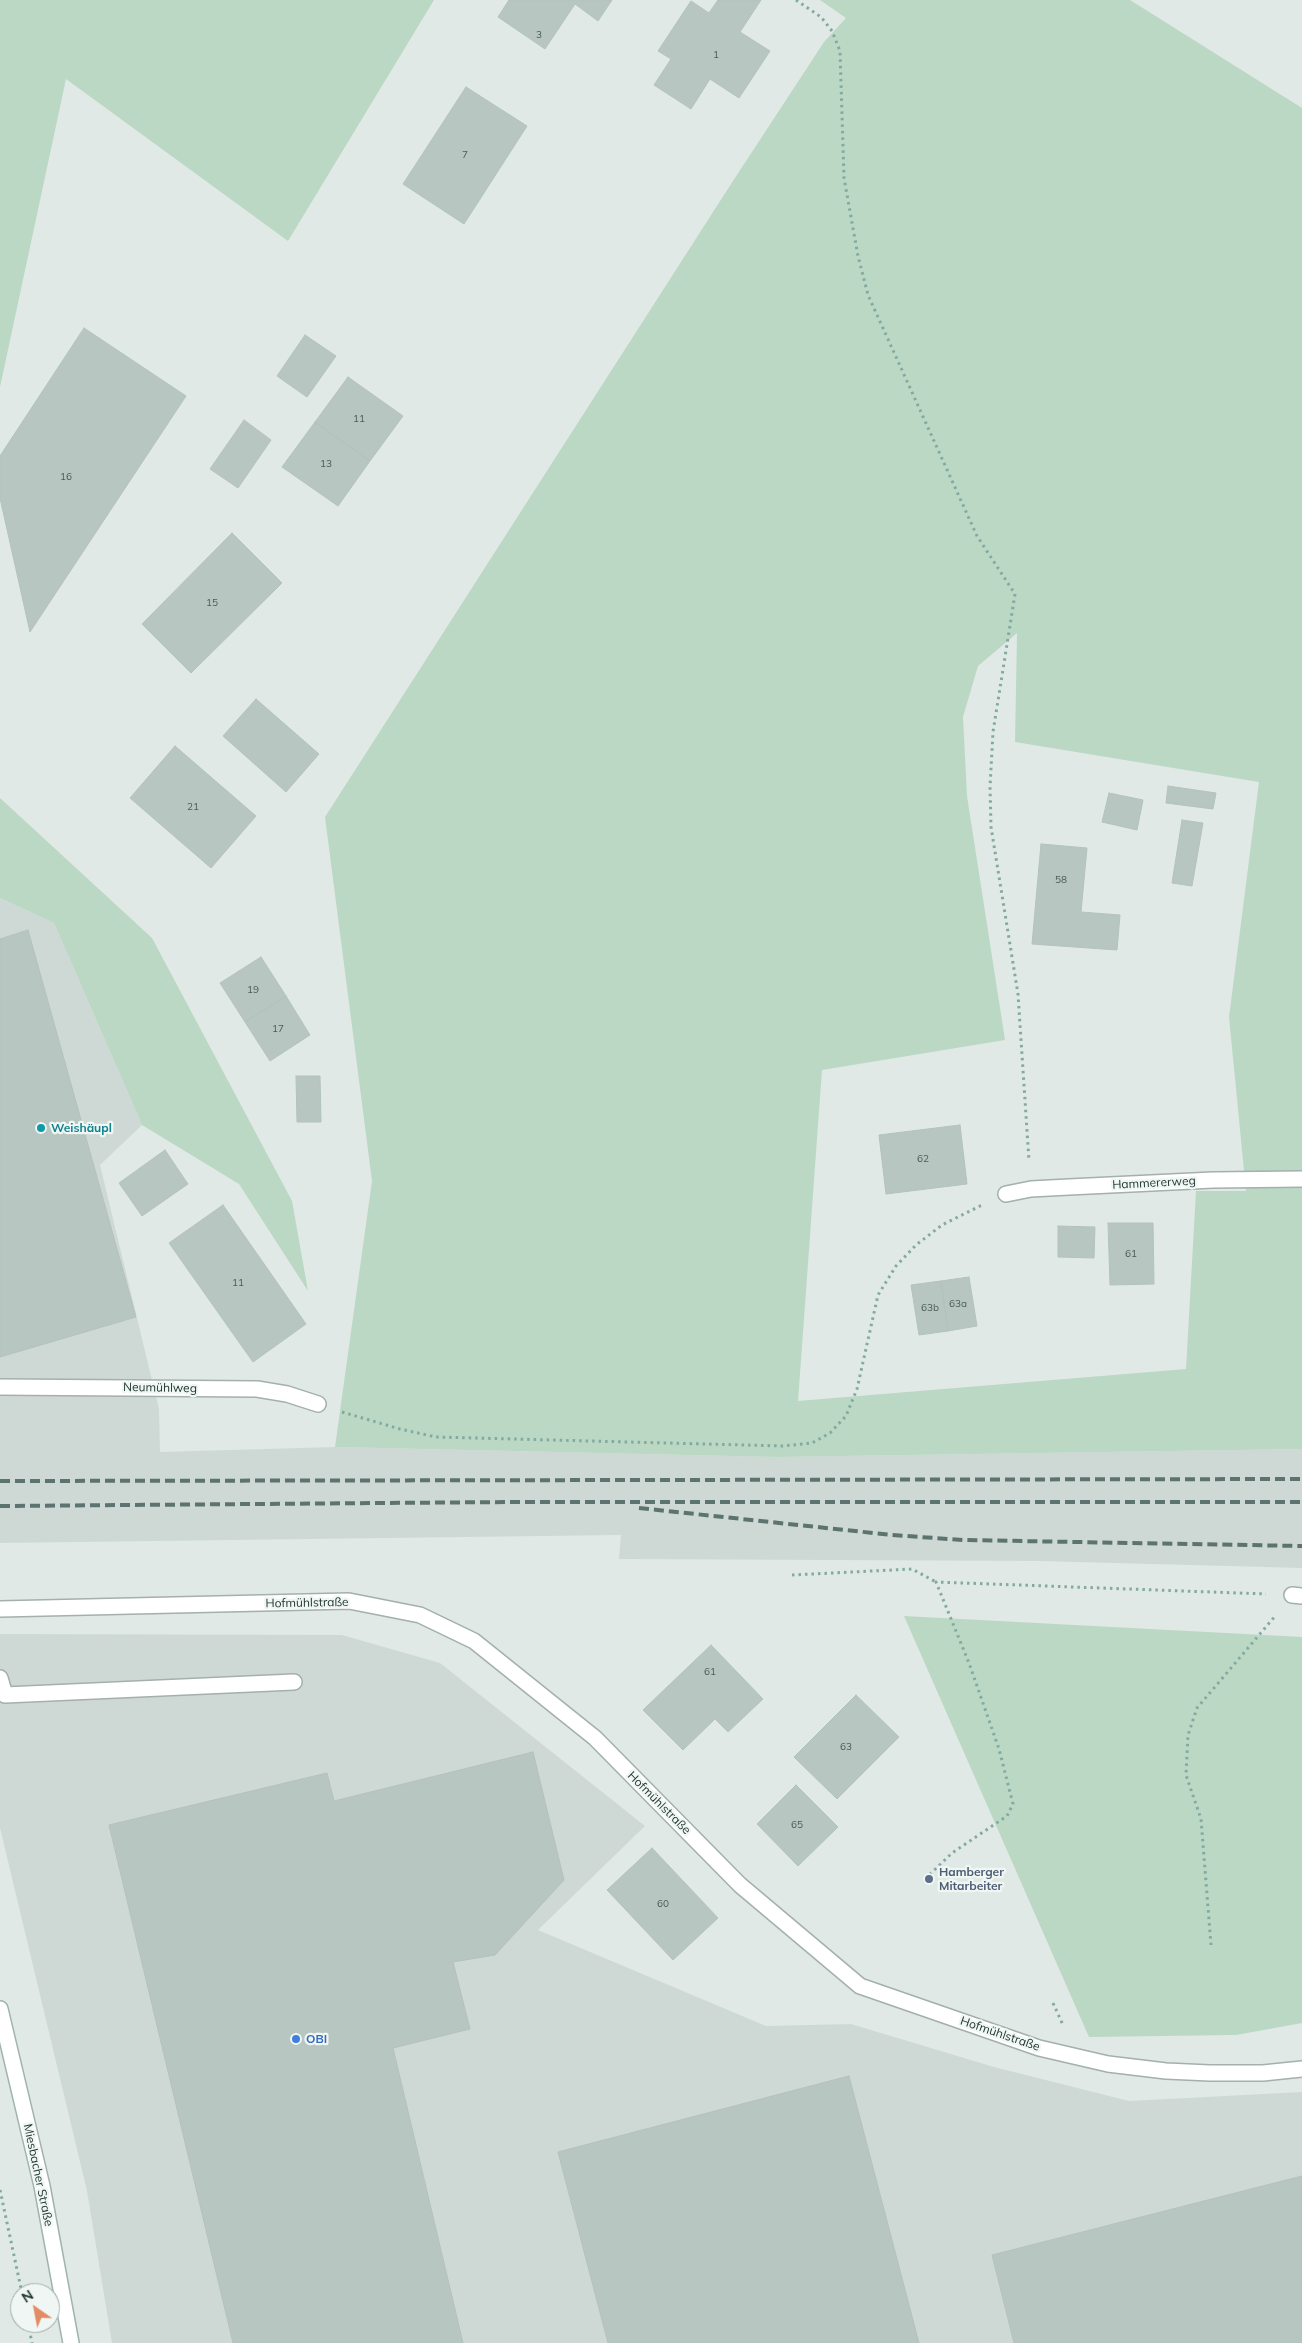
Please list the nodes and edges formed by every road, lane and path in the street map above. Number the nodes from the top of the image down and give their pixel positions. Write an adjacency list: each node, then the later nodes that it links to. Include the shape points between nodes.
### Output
1 (796, 0): 3 (path, via 821,17 832,31 840,51 844,178 868,295 977,536 1015,594 993,732 991,827 1018,994)
2 (1302, 1179): 3 (street, Hammererweg)
3 (1030, 1189): 4 (street, Hammererweg)
4 (1006, 1194): 6 (path, via 942,1224 896,1266 878,1295 857,1389 846,1416 830,1433 812,1443 783,1446 436,1437)
5 (0, 1387): 6 (street, Neumühlweg, via 257,1389)
6 (318, 1404)
7 (792, 1576): 8 (path, via 912,1569)
8 (936, 1582): 9 (path); 14 (path, via 975,1680 1014,1804 1007,1816 952,1853)
9 (1297, 1596)
10 (0, 1609): 17 (street, Hofmühlstraße, via 349,1601 420,1615 474,1641 595,1738 740,1885 860,1986 1039,2048 1108,2064 1210,2073)
11 (1258, 1637): 15 (path, via 1196,1708 1188,1735 1186,1775 1201,1819)
12 (0, 1678): 13 (street, via 5,1695)
13 (294, 1682)
14 (926, 1879)
15 (1211, 1945)
16 (0, 2008): 20 (street, Miesbacher Straße, via 42,2186)
17 (1302, 2069)
18 (0, 2190): 19 (path)
19 (20, 2283)
20 (71, 2343)

